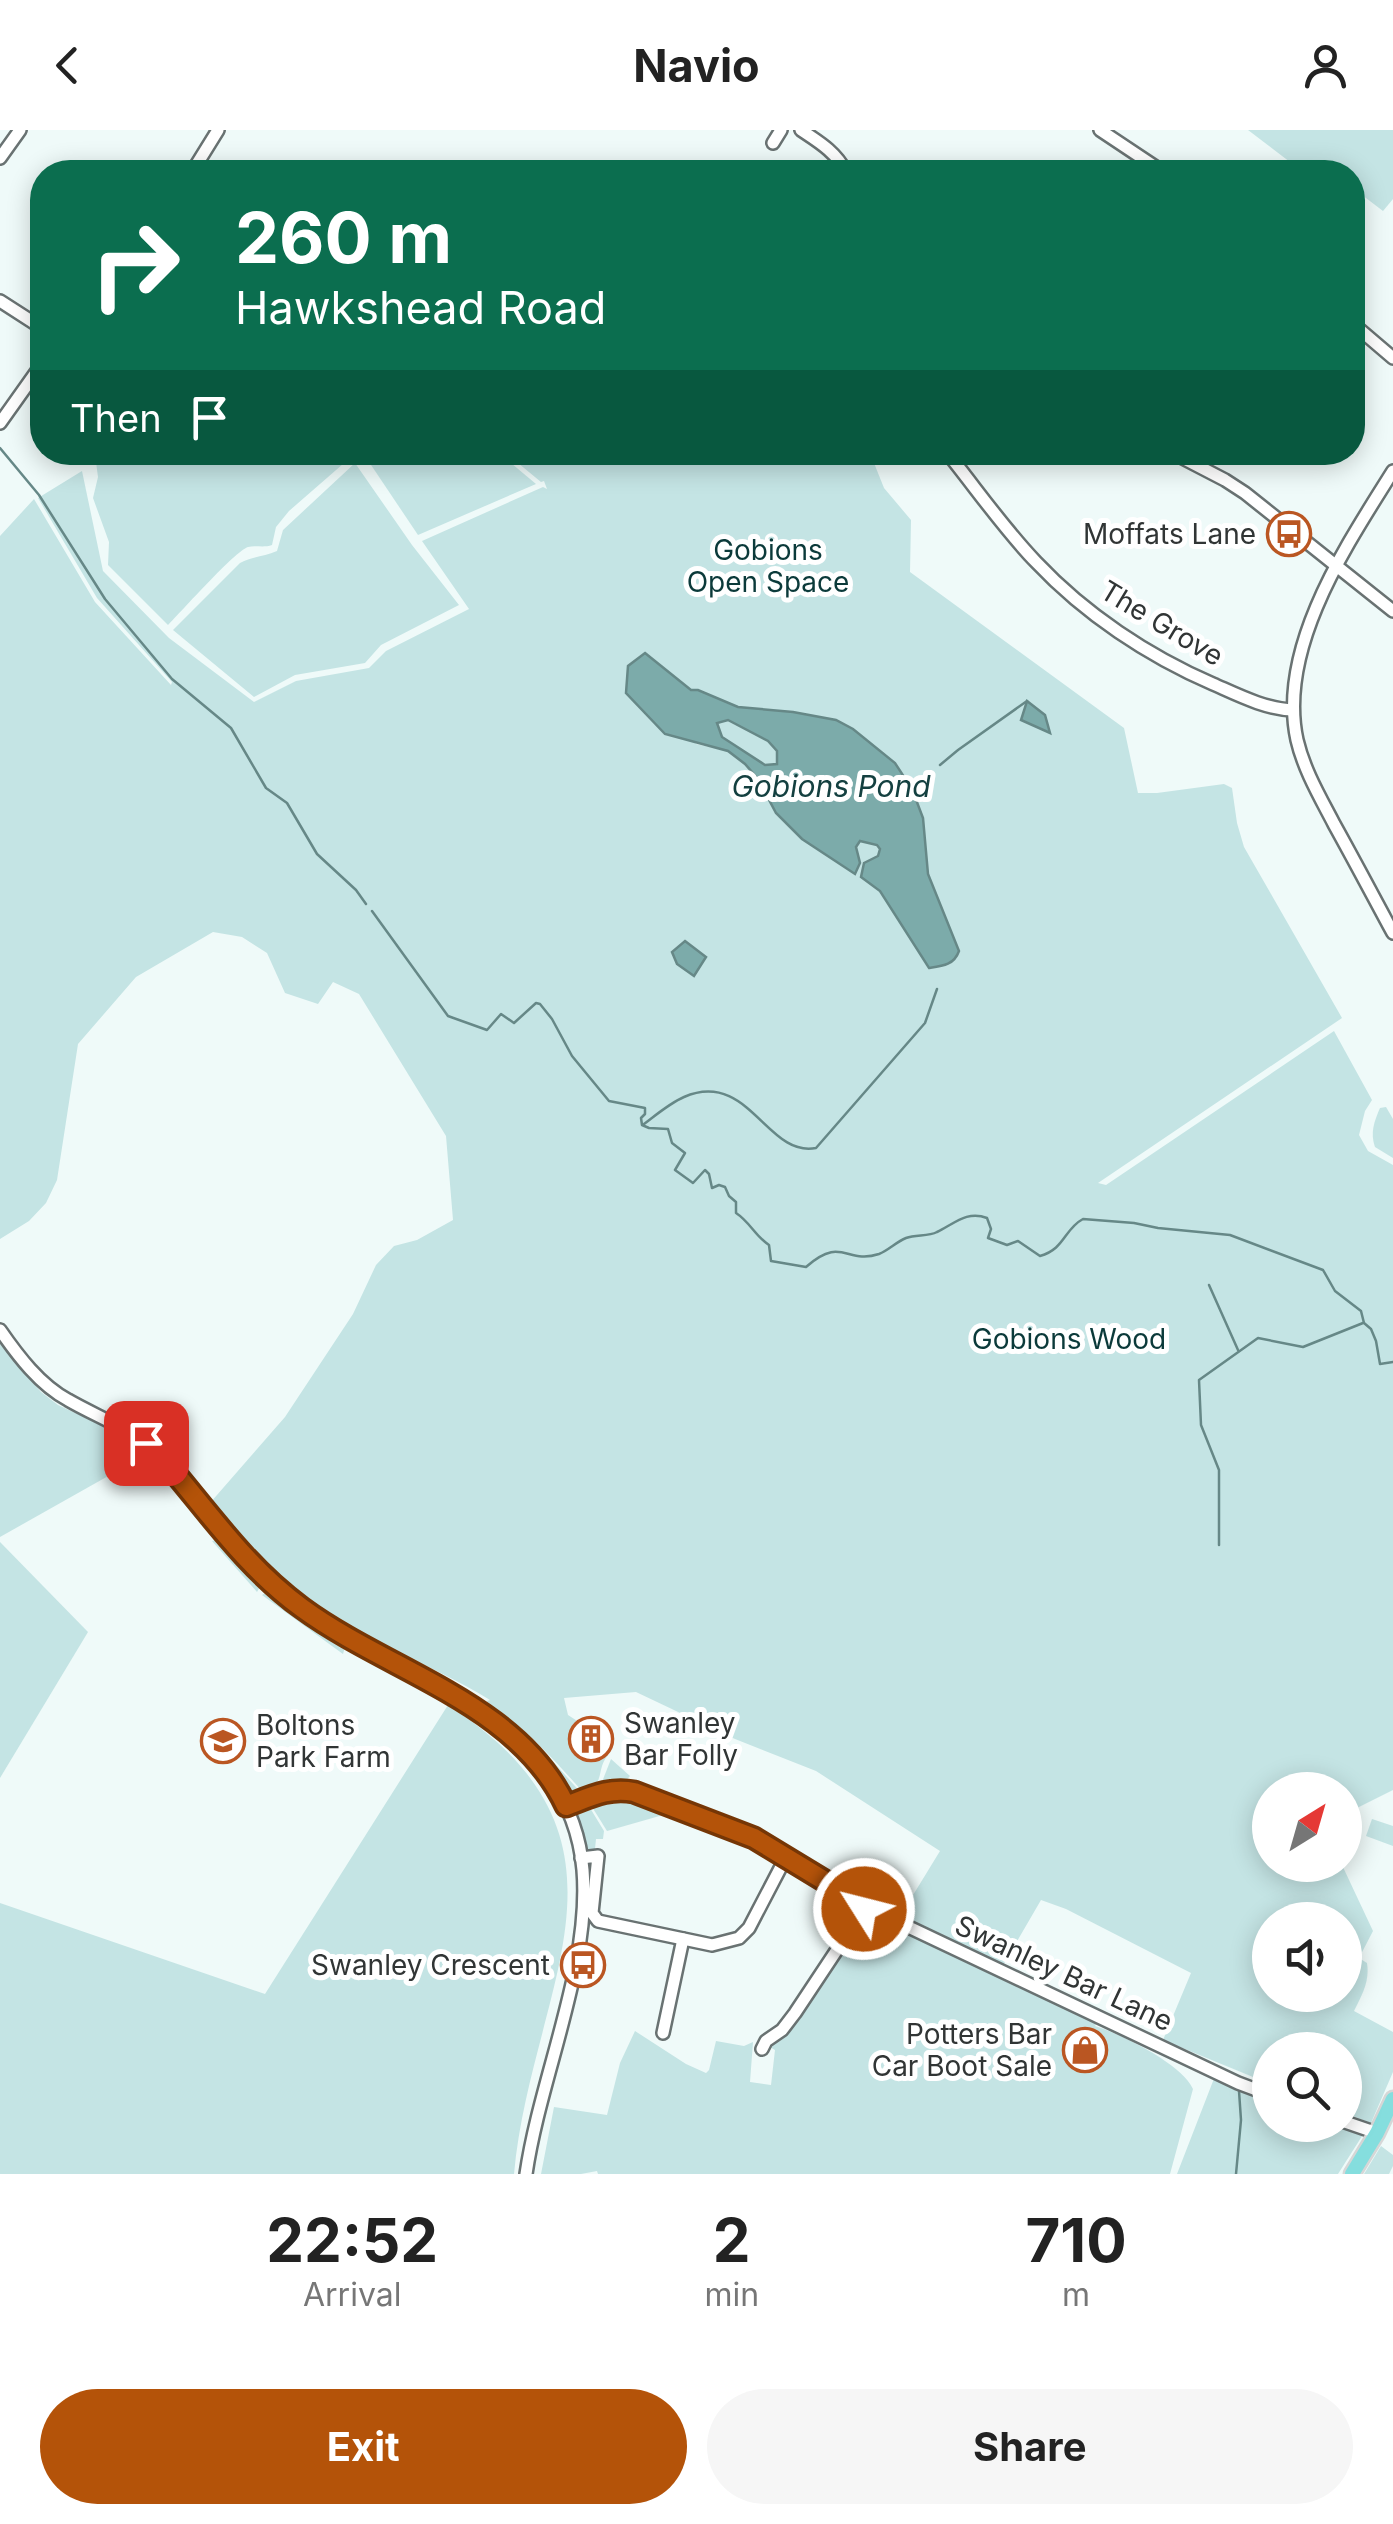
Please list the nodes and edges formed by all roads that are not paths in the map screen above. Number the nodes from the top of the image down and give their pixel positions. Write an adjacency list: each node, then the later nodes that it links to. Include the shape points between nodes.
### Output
1 (20, 130): 7 (street)
2 (218, 130): 8 (street)
3 (781, 130): 6 (street)
4 (801, 130): 9 (street)
5 (1100, 130): 10 (street)
6 (773, 143)
7 (0, 158)
8 (200, 160)
9 (840, 160)
10 (1145, 160)
11 (0, 301): 12 (street)
12 (30, 320)
13 (1365, 334): 14 (street)
14 (1393, 358)
15 (30, 381): 16 (street)
16 (0, 424)
17 (957, 465): 22 (street, The Grove, via 1032,558 1100,618 1186,672 1269,707)
18 (1197, 465): 20 (street, via 1246,493)
19 (1393, 471): 20 (street)
20 (1338, 567): 21 (street); 22 (street, via 1304,642)
21 (1393, 611)
22 (1293, 710): 23 (street, via 1311,780)
23 (1393, 932)
24 (0, 1330): 25 (street, via 58,1394 158,1453 270,1583 353,1642 501,1727 543,1767)
25 (566, 1806): 26 (street, Swanley Bar Lane, via 602,1792 634,1792); 27 (street)
26 (786, 1856): 28 (street, Swanley Bar Lane); 29 (street, via 744,1934 712,1945)
27 (582, 1858): 29 (street, via 598,1850 594,1918); 36 (street, via 577,1953)
28 (866, 1906): 31 (street); 32 (street, Swanley Bar Lane)
29 (683, 1939): 30 (street)
30 (663, 2033)
31 (762, 2049)
32 (1252, 2088)
33 (1393, 2099): 35 (main road)
34 (1362, 2128): 35 (street)
35 (1377, 2133): 37 (main road)
36 (526, 2174)
37 (1352, 2174)

